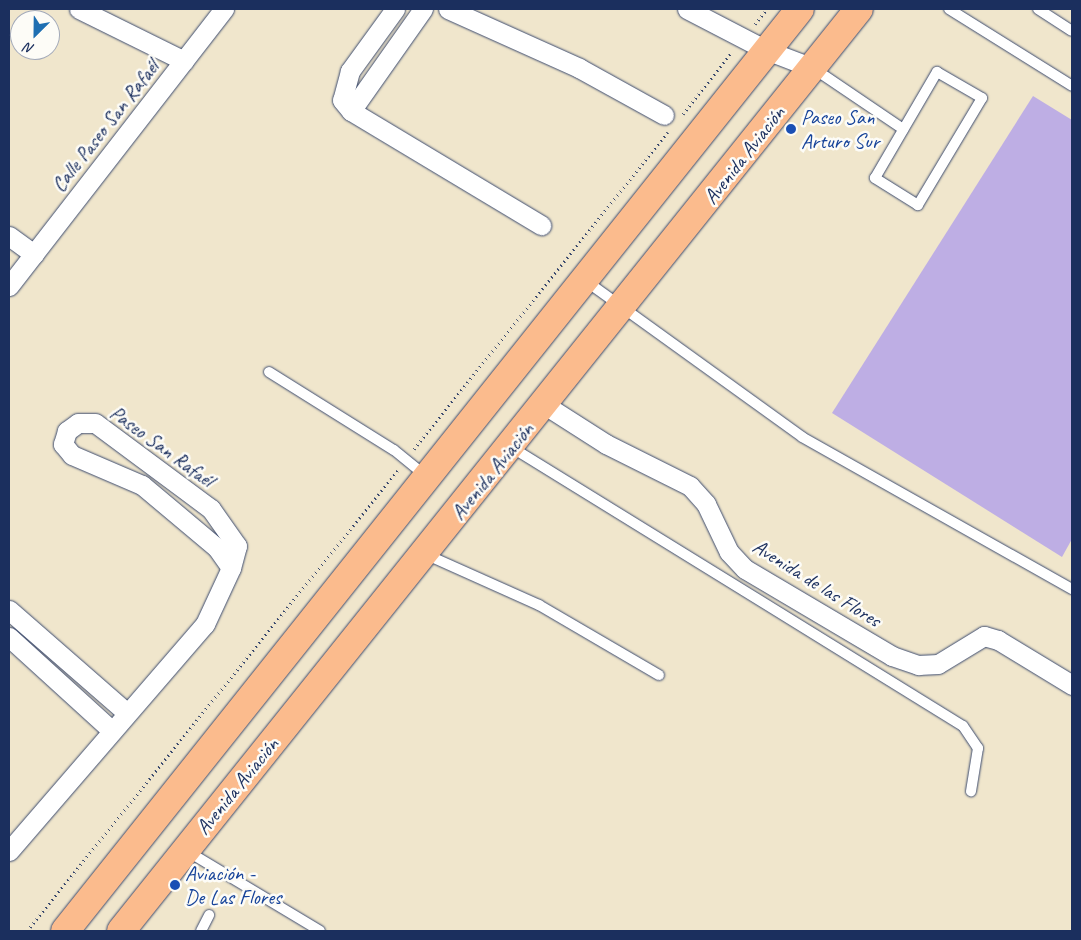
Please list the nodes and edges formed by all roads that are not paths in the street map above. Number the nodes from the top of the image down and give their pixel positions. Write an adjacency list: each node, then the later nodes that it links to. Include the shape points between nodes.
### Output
1 (79, 9): 13 (street, Calle Paseo San Rafaél)
2 (224, 9): 13 (street)
3 (395, 9): 16 (street, via 343,86 342,100)
4 (423, 9): 16 (street)
5 (448, 9): 17 (street, via 579,68)
6 (687, 9): 12 (street)
7 (859, 9): 14 (main road, Avenida Aviación)
8 (949, 9): 15 (lane)
9 (1038, 9): 11 (lane)
10 (791, 11): 12 (main road, Avenida Aviación)
11 (1072, 31)
12 (766, 50): 14 (street); 22 (main road, Avenida Aviación)
13 (184, 61): 21 (street, Calle Paseo San Rafaél)
14 (813, 68): 18 (lane); 24 (main road, Avenida Aviación)
15 (1072, 86)
16 (351, 111): 19 (street)
17 (664, 115)
18 (903, 129): 18 (lane, via 937,72 982,98 918,205 875,178)
19 (541, 225)
20 (9, 236): 21 (street)
21 (34, 254): 23 (street, Calle Paseo San Rafaél)
22 (585, 280): 24 (lane); 28 (main road, Avenida Aviación)
23 (9, 286)
24 (624, 308): 26 (main road, Avenida Aviación); 31 (lane, via 802,437)
25 (269, 372): 28 (lane, via 394,450)
26 (545, 405): 27 (main road, Avenida Aviación); 35 (street, Avenida de las Flores, via 606,444 690,486 706,504 729,552 744,568 892,656 918,665 938,664 984,636 998,640)
27 (511, 447): 29 (main road, Avenida Aviación); 38 (lane, via 963,726 978,748)
28 (428, 477): 42 (main road, Avenida Aviación)
29 (424, 554): 34 (lane, via 539,605); 39 (main road, Avenida Aviación)
30 (231, 568): 30 (street, Paseo San Rafaél, via 237,546 211,509 94,423 78,423 67,430 63,444 72,455 142,485 217,548); 36 (street, Paseo San Rafaél, via 205,624)
31 (1072, 589)
32 (9, 610): 36 (street)
33 (9, 637): 37 (street)
34 (659, 675)
35 (1072, 685)
36 (126, 712): 37 (street, Paseo San Rafaél)
37 (110, 729): 40 (street, Paseo San Rafaél)
38 (970, 791)
39 (186, 850): 43 (main road, Avenida Aviación); 45 (lane)
40 (9, 851)
41 (209, 915): 44 (lane)
42 (65, 931)
43 (121, 931)
44 (201, 931)
45 (320, 931)

